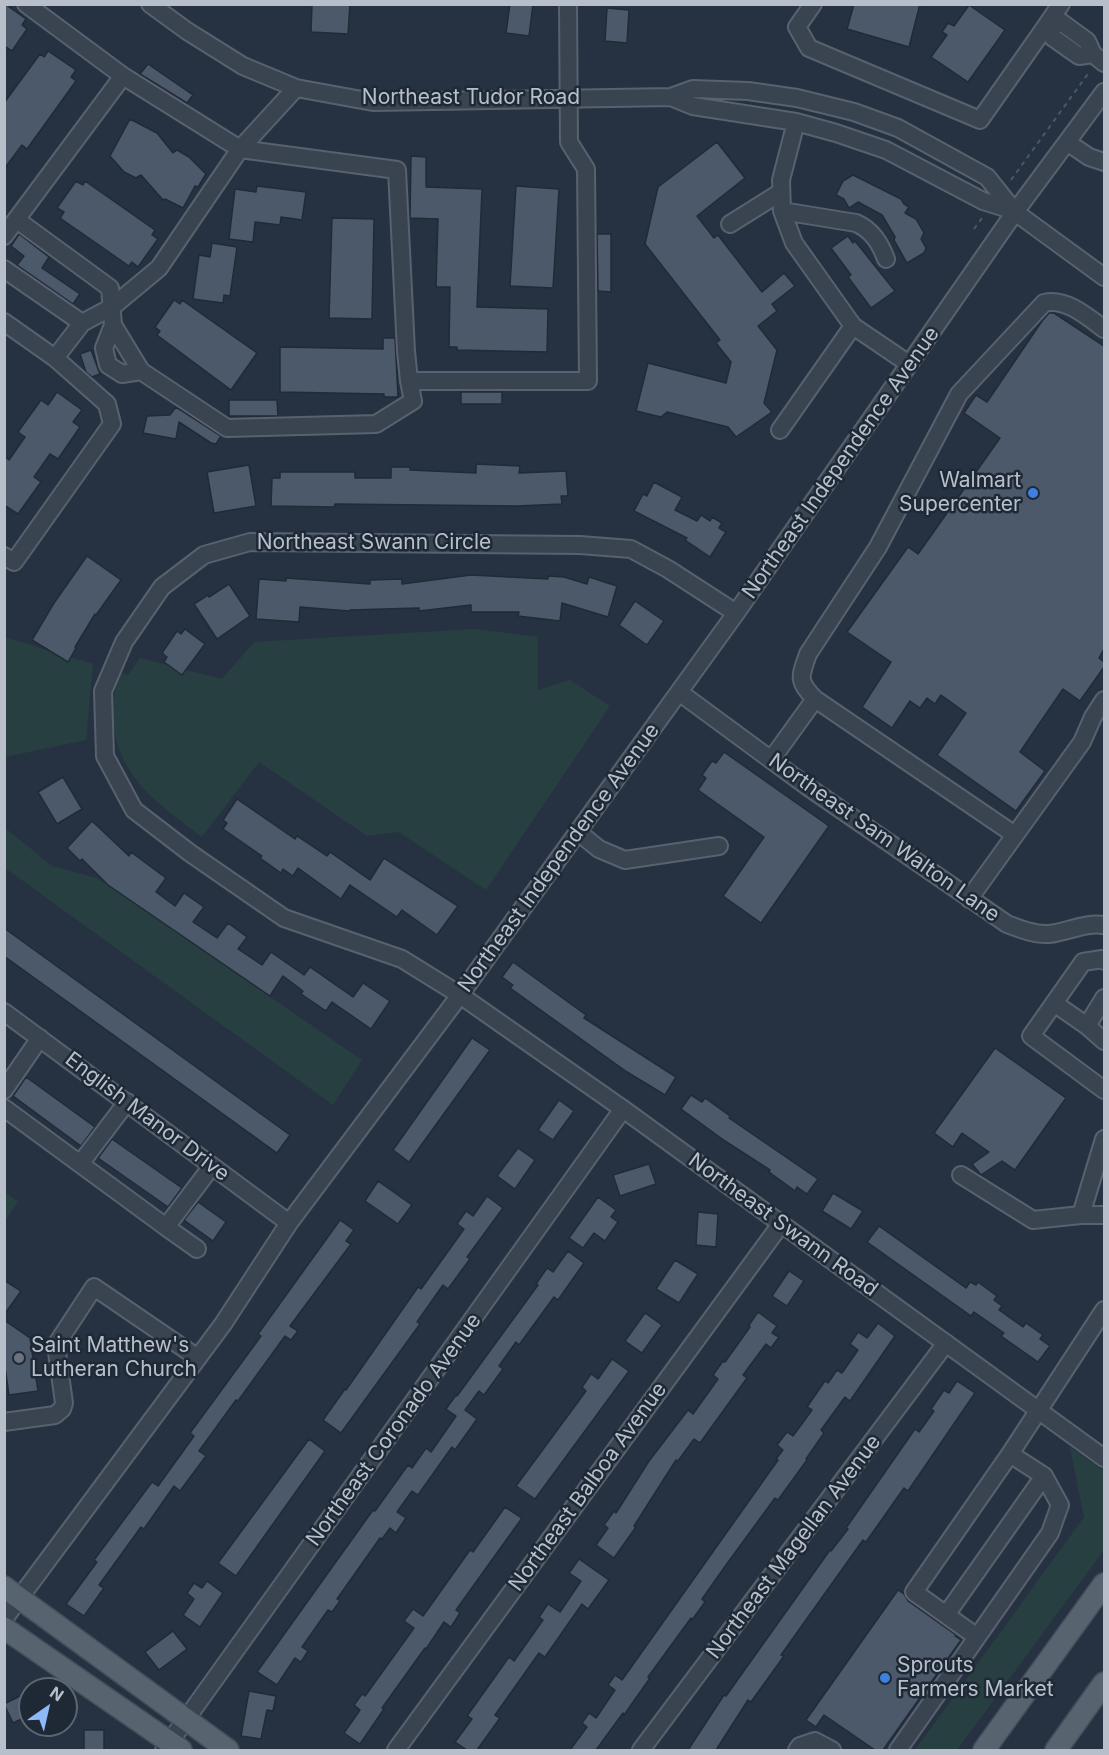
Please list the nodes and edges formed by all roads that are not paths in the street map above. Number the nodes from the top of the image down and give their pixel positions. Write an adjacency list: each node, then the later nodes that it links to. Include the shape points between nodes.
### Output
1 (26, 4): 8 (street)
2 (150, 4): 9 (street, Northeast Tudor Road, via 243,66)
3 (568, 4): 12 (street)
4 (813, 4): 6 (street, via 797,27 809,48 980,120)
5 (1062, 4): 6 (street)
6 (1048, 27): 7 (street, via 1061,22 1087,41)
7 (1099, 59)
8 (123, 76): 15 (street); 21 (street)
9 (297, 88): 12 (street, Northeast Tudor Road, via 373,102); 15 (street)
10 (1104, 92): 14 (street, Northeast Independence Avenue)
11 (671, 97): 12 (street, Northeast Tudor Road); 13 (street, Northeast Tudor Road, via 693,106); 18 (street, Northeast Tudor Road, via 693,89 748,91 854,112 898,128 987,177)
12 (569, 99): 36 (street, via 569,142 586,169 588,381)
13 (796, 122): 17 (street); 18 (street, Northeast Tudor Road, via 886,150)
14 (1067, 142): 16 (street); 20 (street, Northeast Independence Avenue)
15 (240, 149): 27 (street, via 159,268); 36 (street, via 397,170)
16 (1104, 162)
17 (781, 192): 19 (street); 22 (street)
18 (996, 199): 20 (street, Northeast Tudor Road)
19 (782, 211): 24 (street, via 867,228 881,245); 31 (street, via 794,243)
20 (1016, 212): 26 (street, Northeast Tudor Road); 34 (street, Northeast Independence Avenue)
21 (16, 220): 23 (street); 27 (street, via 110,288)
22 (730, 224)
23 (4, 236)
24 (886, 259)
25 (4, 269): 29 (street)
26 (1104, 277)
27 (112, 307): 29 (street); 30 (street)
28 (4, 322): 33 (street)
29 (82, 323): 33 (street)
30 (113, 325): 35 (street); 35 (street, via 104,348 108,365 122,374)
31 (853, 326): 34 (street); 37 (street)
32 (1104, 329): 41 (street, via 1060,302 1044,303 959,394 878,547 808,654 801,673 803,687)
33 (55, 357): 38 (street, via 107,404 112,424 14,562)
34 (909, 364): 39 (street, Northeast Independence Avenue)
35 (141, 371): 36 (street, via 227,428 376,424 413,401)
36 (409, 381)
37 (780, 430)
38 (4, 556)
39 (736, 613): 40 (street, Northeast Independence Avenue); 50 (street, Northeast Swann Circle, via 632,549 580,545 250,542 204,555 162,587 123,642 103,691 105,756 134,810 284,918 402,959)
40 (679, 692): 43 (street, Northeast Sam Walton Lane); 44 (street, Northeast Independence Avenue)
41 (815, 699): 43 (street); 45 (street)
42 (1104, 700): 45 (street, via 1082,742)
43 (771, 760): 47 (street, Northeast Sam Walton Lane)
44 (578, 832): 46 (street, via 599,849 625,860); 50 (street, Northeast Independence Avenue)
45 (1015, 835): 47 (street)
46 (718, 846)
47 (969, 899): 48 (street, Northeast Sam Walton Lane, via 1024,931 1047,934)
48 (1104, 925)
49 (1104, 961): 52 (street, via 1083,962)
50 (460, 995): 61 (street, Northeast Swann Road); 68 (street, Northeast Independence Avenue)
51 (1104, 998): 54 (street)
52 (1054, 1003): 54 (street); 58 (street, via 1031,1036)
53 (4, 1012): 55 (street, English Manor Drive)
54 (1087, 1026): 56 (street)
55 (40, 1038): 57 (street); 59 (street, English Manor Drive)
56 (1104, 1041)
57 (4, 1090)
58 (1104, 1090)
59 (127, 1102): 63 (street); 64 (street, English Manor Drive)
60 (4, 1108): 63 (street)
61 (623, 1109): 69 (street, Northeast Swann Road); 87 (street, Northeast Coronado Avenue)
62 (1104, 1139): 66 (street)
63 (80, 1164): 70 (street)
64 (212, 1166): 68 (street, English Manor Drive); 70 (street)
65 (961, 1175): 66 (street, via 1033,1220)
66 (1081, 1215): 67 (street)
67 (1104, 1215)
68 (289, 1223): 74 (street, Northeast Independence Avenue)
69 (781, 1224): 73 (street, Northeast Swann Road); 90 (street, Northeast Balboa Avenue)
70 (166, 1227): 71 (street)
71 (197, 1249)
72 (1104, 1310): 75 (street)
73 (946, 1343): 75 (street, Northeast Swann Road); 91 (street, Northeast Magellan Avenue)
74 (198, 1358): 76 (street, via 94,1287 56,1345 62,1409 55,1415); 81 (street, Northeast Independence Avenue)
75 (1039, 1410): 77 (street); 78 (street, Northeast Swann Road)
76 (4, 1422)
77 (1010, 1454): 79 (street); 82 (street, via 914,1592)
78 (1104, 1458)
79 (1044, 1476): 82 (street); 85 (street, via 1060,1505 1050,1533)
80 (1104, 1584): 95 (main road)
81 (12, 1592): 83 (street, Northeast Independence Avenue); 87 (main road)
82 (945, 1615): 85 (street)
83 (4, 1619)
84 (4, 1628): 88 (main road)
85 (977, 1637): 94 (street)
86 (1104, 1683): 96 (main road)
87 (185, 1720): 88 (street, Northeast Coronado Avenue); 89 (main road)
88 (172, 1748)
89 (228, 1750)
90 (396, 1750)
91 (641, 1750)
92 (796, 1750): 93 (street, via 815,1741)
93 (832, 1750)
94 (898, 1750)
95 (984, 1750)
96 (1056, 1750)

